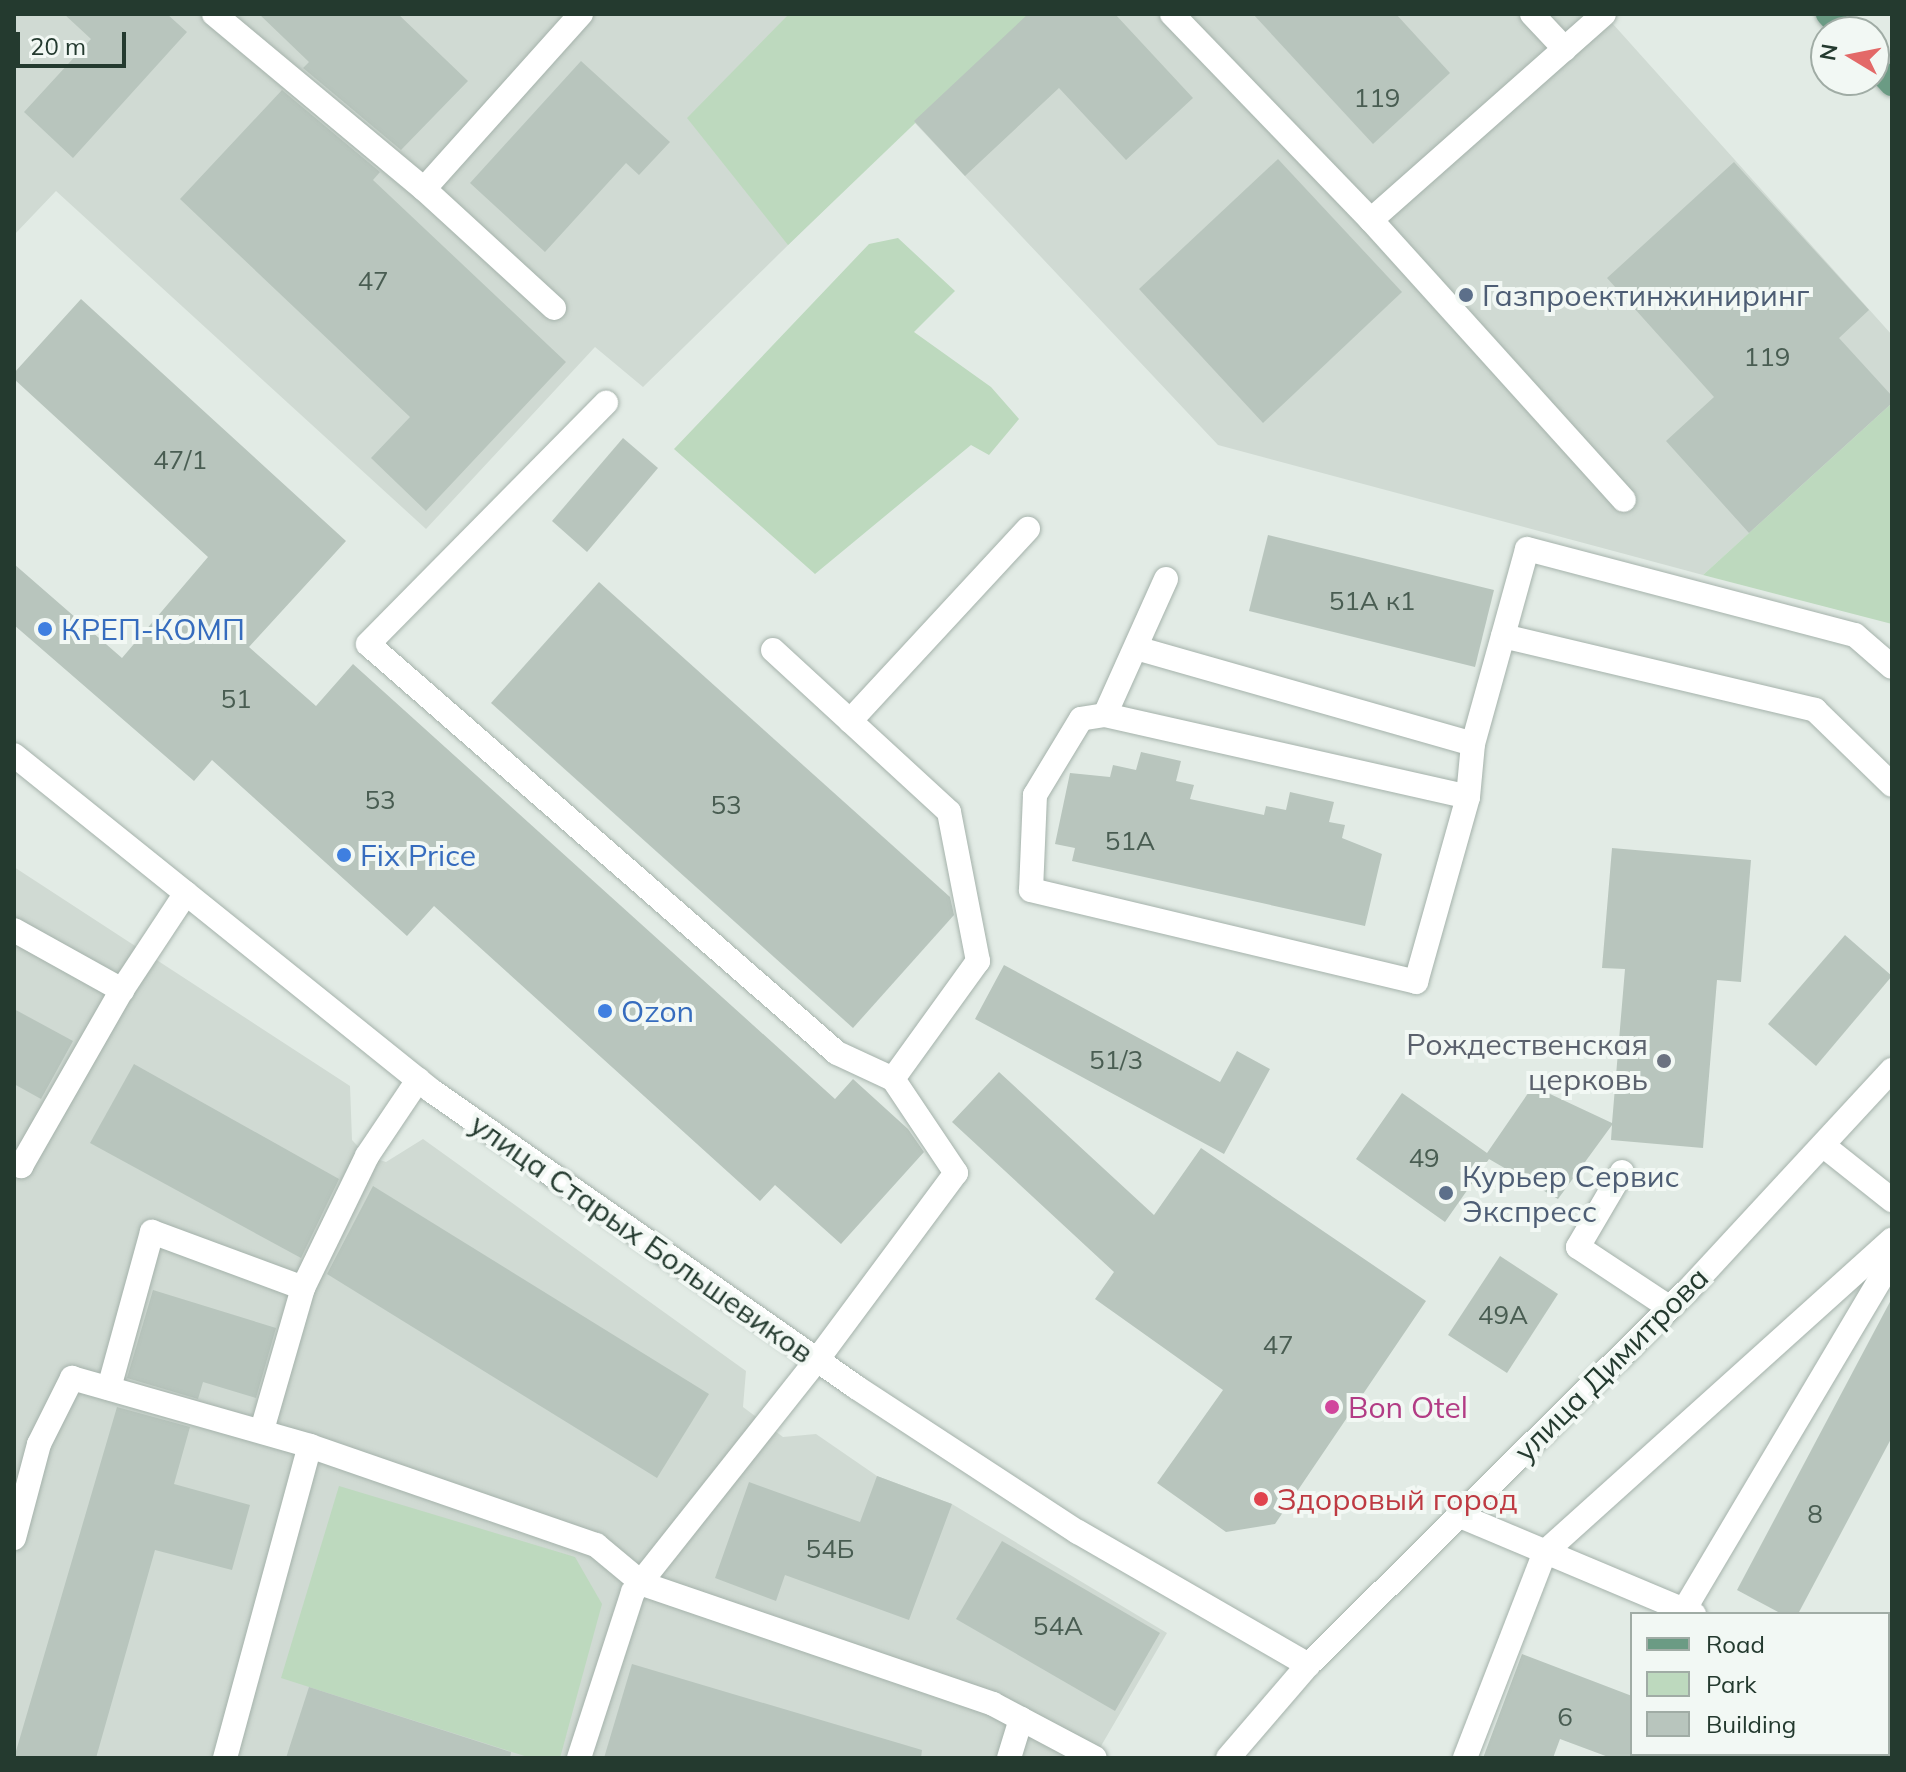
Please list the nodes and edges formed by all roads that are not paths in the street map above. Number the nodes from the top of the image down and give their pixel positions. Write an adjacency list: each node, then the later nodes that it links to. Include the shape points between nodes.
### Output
1 (214, 14): 7 (street)
2 (581, 14): 7 (street)
3 (1172, 14): 8 (street)
4 (1532, 14): 6 (street)
5 (1604, 14): 6 (street)
6 (1565, 49): 8 (street)
7 (424, 189): 9 (street)
8 (1371, 220): 11 (street)
9 (554, 308)
10 (606, 403): 28 (street, via 368,644 837,1053)
11 (1624, 500)
12 (1028, 529): 19 (street)
13 (1166, 579): 15 (street)
14 (1503, 636): 17 (street, via 1527,549 1855,635); 20 (street); 22 (street, via 1815,710)
15 (1136, 648): 18 (street); 20 (street)
16 (773, 650): 19 (street)
17 (1892, 667)
18 (1105, 715): 23 (street); 23 (street, via 1081,719 1035,795 1031,890 1416,982)
19 (850, 721): 28 (street, via 949,812 978,961)
20 (1473, 744): 23 (street)
21 (14, 755): 24 (street, улица Старых Большевиков)
22 (1892, 785)
23 (1468, 797)
24 (186, 893): 26 (street); 29 (street, улица Старых Большевиков)
25 (14, 930): 26 (street)
26 (122, 990): 31 (street, via 21,1166)
27 (1892, 1070): 30 (street, улица Димитрова)
28 (893, 1079): 38 (street, via 956,1173)
29 (418, 1080): 36 (street, via 367,1156); 38 (street, улица Старых Большевиков)
30 (1824, 1146): 33 (street); 37 (street, улица Димитрова)
31 (14, 1163)
32 (1622, 1172): 37 (street, via 1578,1247)
33 (1892, 1200)
34 (1892, 1240): 44 (street)
35 (1892, 1259): 46 (street)
36 (303, 1288): 39 (street, via 152,1232); 40 (street)
37 (1670, 1308): 42 (street, улица Димитрова)
38 (817, 1360): 45 (street); 47 (street, улица Старых Большевиков, via 1078,1532)
39 (109, 1388): 40 (street); 43 (street, via 72,1378 39,1444)
40 (262, 1430): 41 (street)
41 (310, 1446): 45 (street, via 596,1545); 49 (street)
42 (1458, 1515): 44 (street); 47 (street, улица Димитрова)
43 (14, 1538)
44 (1545, 1552): 46 (street); 54 (street)
45 (643, 1584): 48 (street, via 993,1704); 50 (street, via 624,1607)
46 (1689, 1612)
47 (1308, 1665): 53 (street, улица Димитрова)
48 (1021, 1719): 51 (street); 52 (street)
49 (225, 1758)
50 (579, 1758)
51 (1009, 1758)
52 (1095, 1758)
53 (1228, 1758)
54 (1465, 1758)

